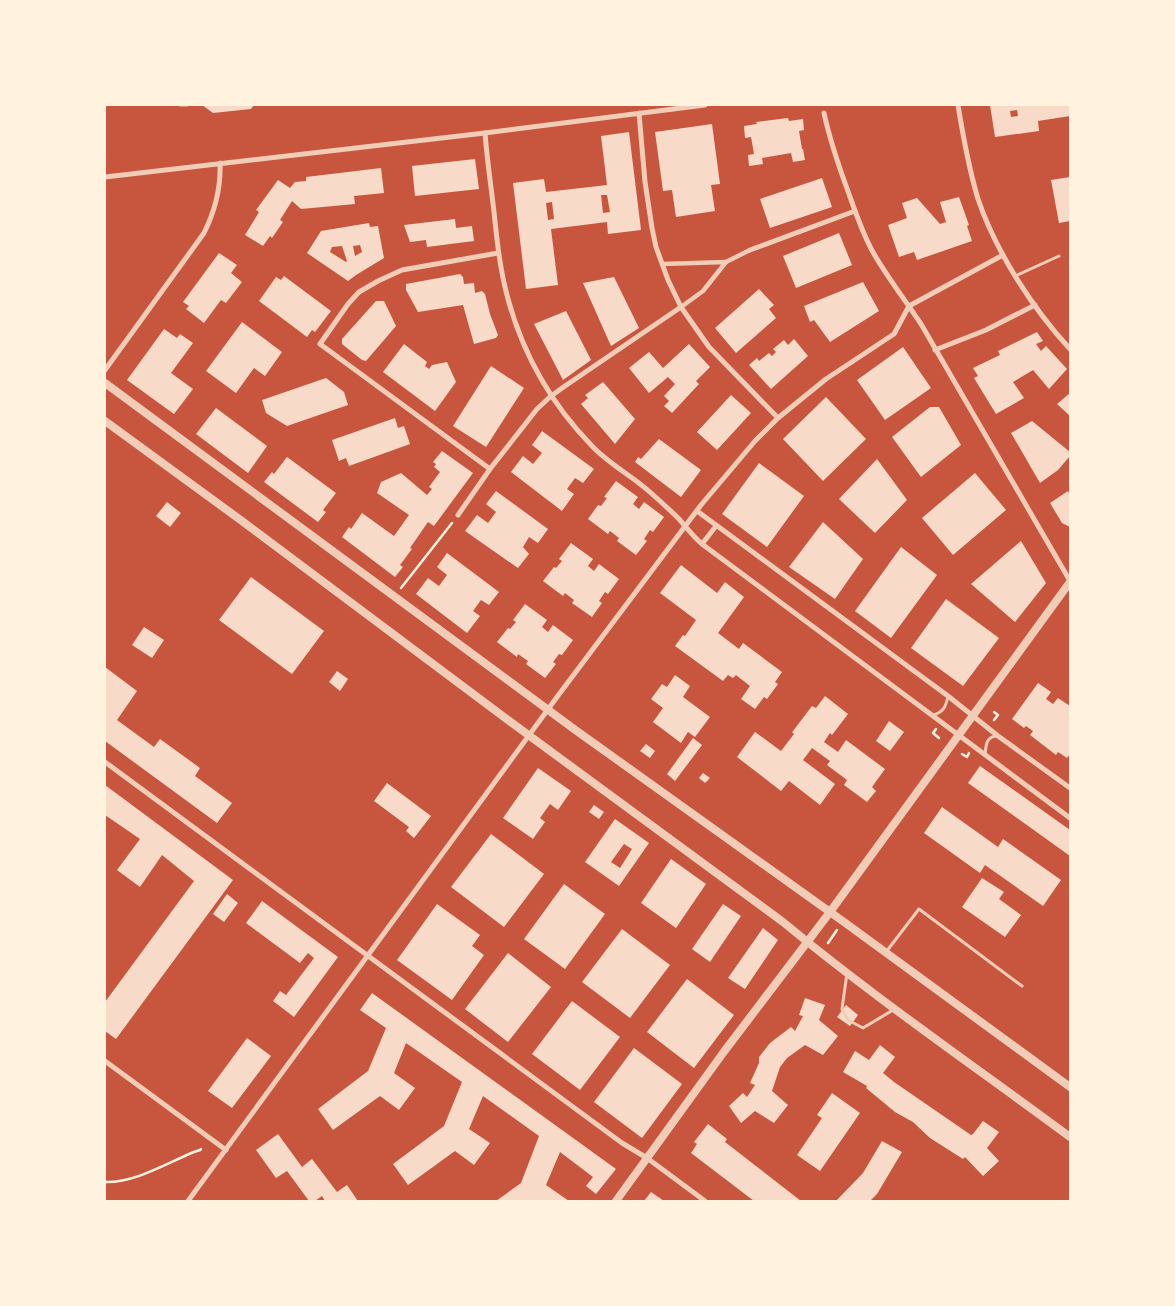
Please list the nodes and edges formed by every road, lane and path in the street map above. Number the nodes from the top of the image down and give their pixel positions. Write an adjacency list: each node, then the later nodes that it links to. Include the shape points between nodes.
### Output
1 (180, 105): 2 (lane)
2 (188, 105)
3 (705, 105): 6 (street)
4 (958, 105): 13 (street, via 976,190)
5 (824, 113): 10 (street, via 836,161)
6 (639, 114): 7 (street); 16 (street, via 652,228)
7 (485, 133): 8 (street); 12 (street)
8 (220, 164): 9 (street); 23 (street, via 218,197 204,233)
9 (105, 177)
10 (855, 212): 11 (street); 19 (street, via 874,255)
11 (750, 250): 15 (street)
12 (498, 253): 25 (street, via 516,322 528,353); 28 (street, via 402,270 378,281 359,292 320,344)
13 (1003, 255): 17 (street); 19 (street)
14 (1059, 256): 17 (lane)
15 (726, 262): 16 (street); 20 (street, via 703,291)
16 (662, 264): 20 (street)
17 (1016, 276): 18 (street)
18 (1035, 305): 21 (street, via 986,330); 22 (street)
19 (909, 306): 21 (street); 26 (street, via 894,334 826,379)
20 (681, 307): 25 (street); 26 (street, via 709,348)
21 (935, 350): 34 (street)
22 (1070, 350)
23 (105, 370)
24 (105, 383): 35 (street)
25 (552, 396): 28 (street, via 537,409); 32 (street, via 594,448 650,492)
26 (778, 418): 29 (street, via 754,441)
27 (105, 422): 42 (street)
28 (490, 469): 30 (street)
29 (697, 511): 31 (street); 32 (street)
30 (458, 515): 35 (path)
31 (716, 526): 33 (street); 36 (street)
32 (685, 527): 33 (street); 37 (street)
33 (702, 544): 39 (street)
34 (1070, 582): 40 (street)
35 (394, 597): 37 (street)
36 (948, 696): 39 (lane, via 943,710); 40 (street)
37 (548, 709): 42 (street); 49 (street)
38 (994, 712): 41 (path, via 998,715)
39 (933, 716): 43 (street)
40 (973, 716): 43 (street); 44 (street)
41 (992, 722)
42 (529, 735): 51 (street); 54 (street)
43 (959, 735): 45 (street); 49 (street)
44 (998, 736): 45 (lane, via 987,741); 47 (street)
45 (986, 755): 48 (street)
46 (105, 762): 54 (street)
47 (1070, 788)
48 (1070, 818)
49 (830, 912): 51 (street); 53 (street)
50 (837, 930): 52 (path)
51 (808, 942): 55 (street); 63 (street)
52 (827, 945)
53 (885, 953): 56 (lane, via 919,910); 59 (street)
54 (367, 955): 62 (street); 63 (street, via 622,1143)
55 (848, 973): 57 (street); 57 (lane, via 842,1009 848,1020 863,1028)
56 (1022, 986)
57 (896, 1009): 60 (street)
58 (105, 1060): 62 (street)
59 (1070, 1087)
60 (1070, 1137)
61 (202, 1150): 64 (path, via 130,1178)
62 (226, 1150): 65 (street)
63 (647, 1158): 66 (street); 67 (street)
64 (105, 1182)
65 (188, 1201)
66 (616, 1201)
67 (705, 1201)

